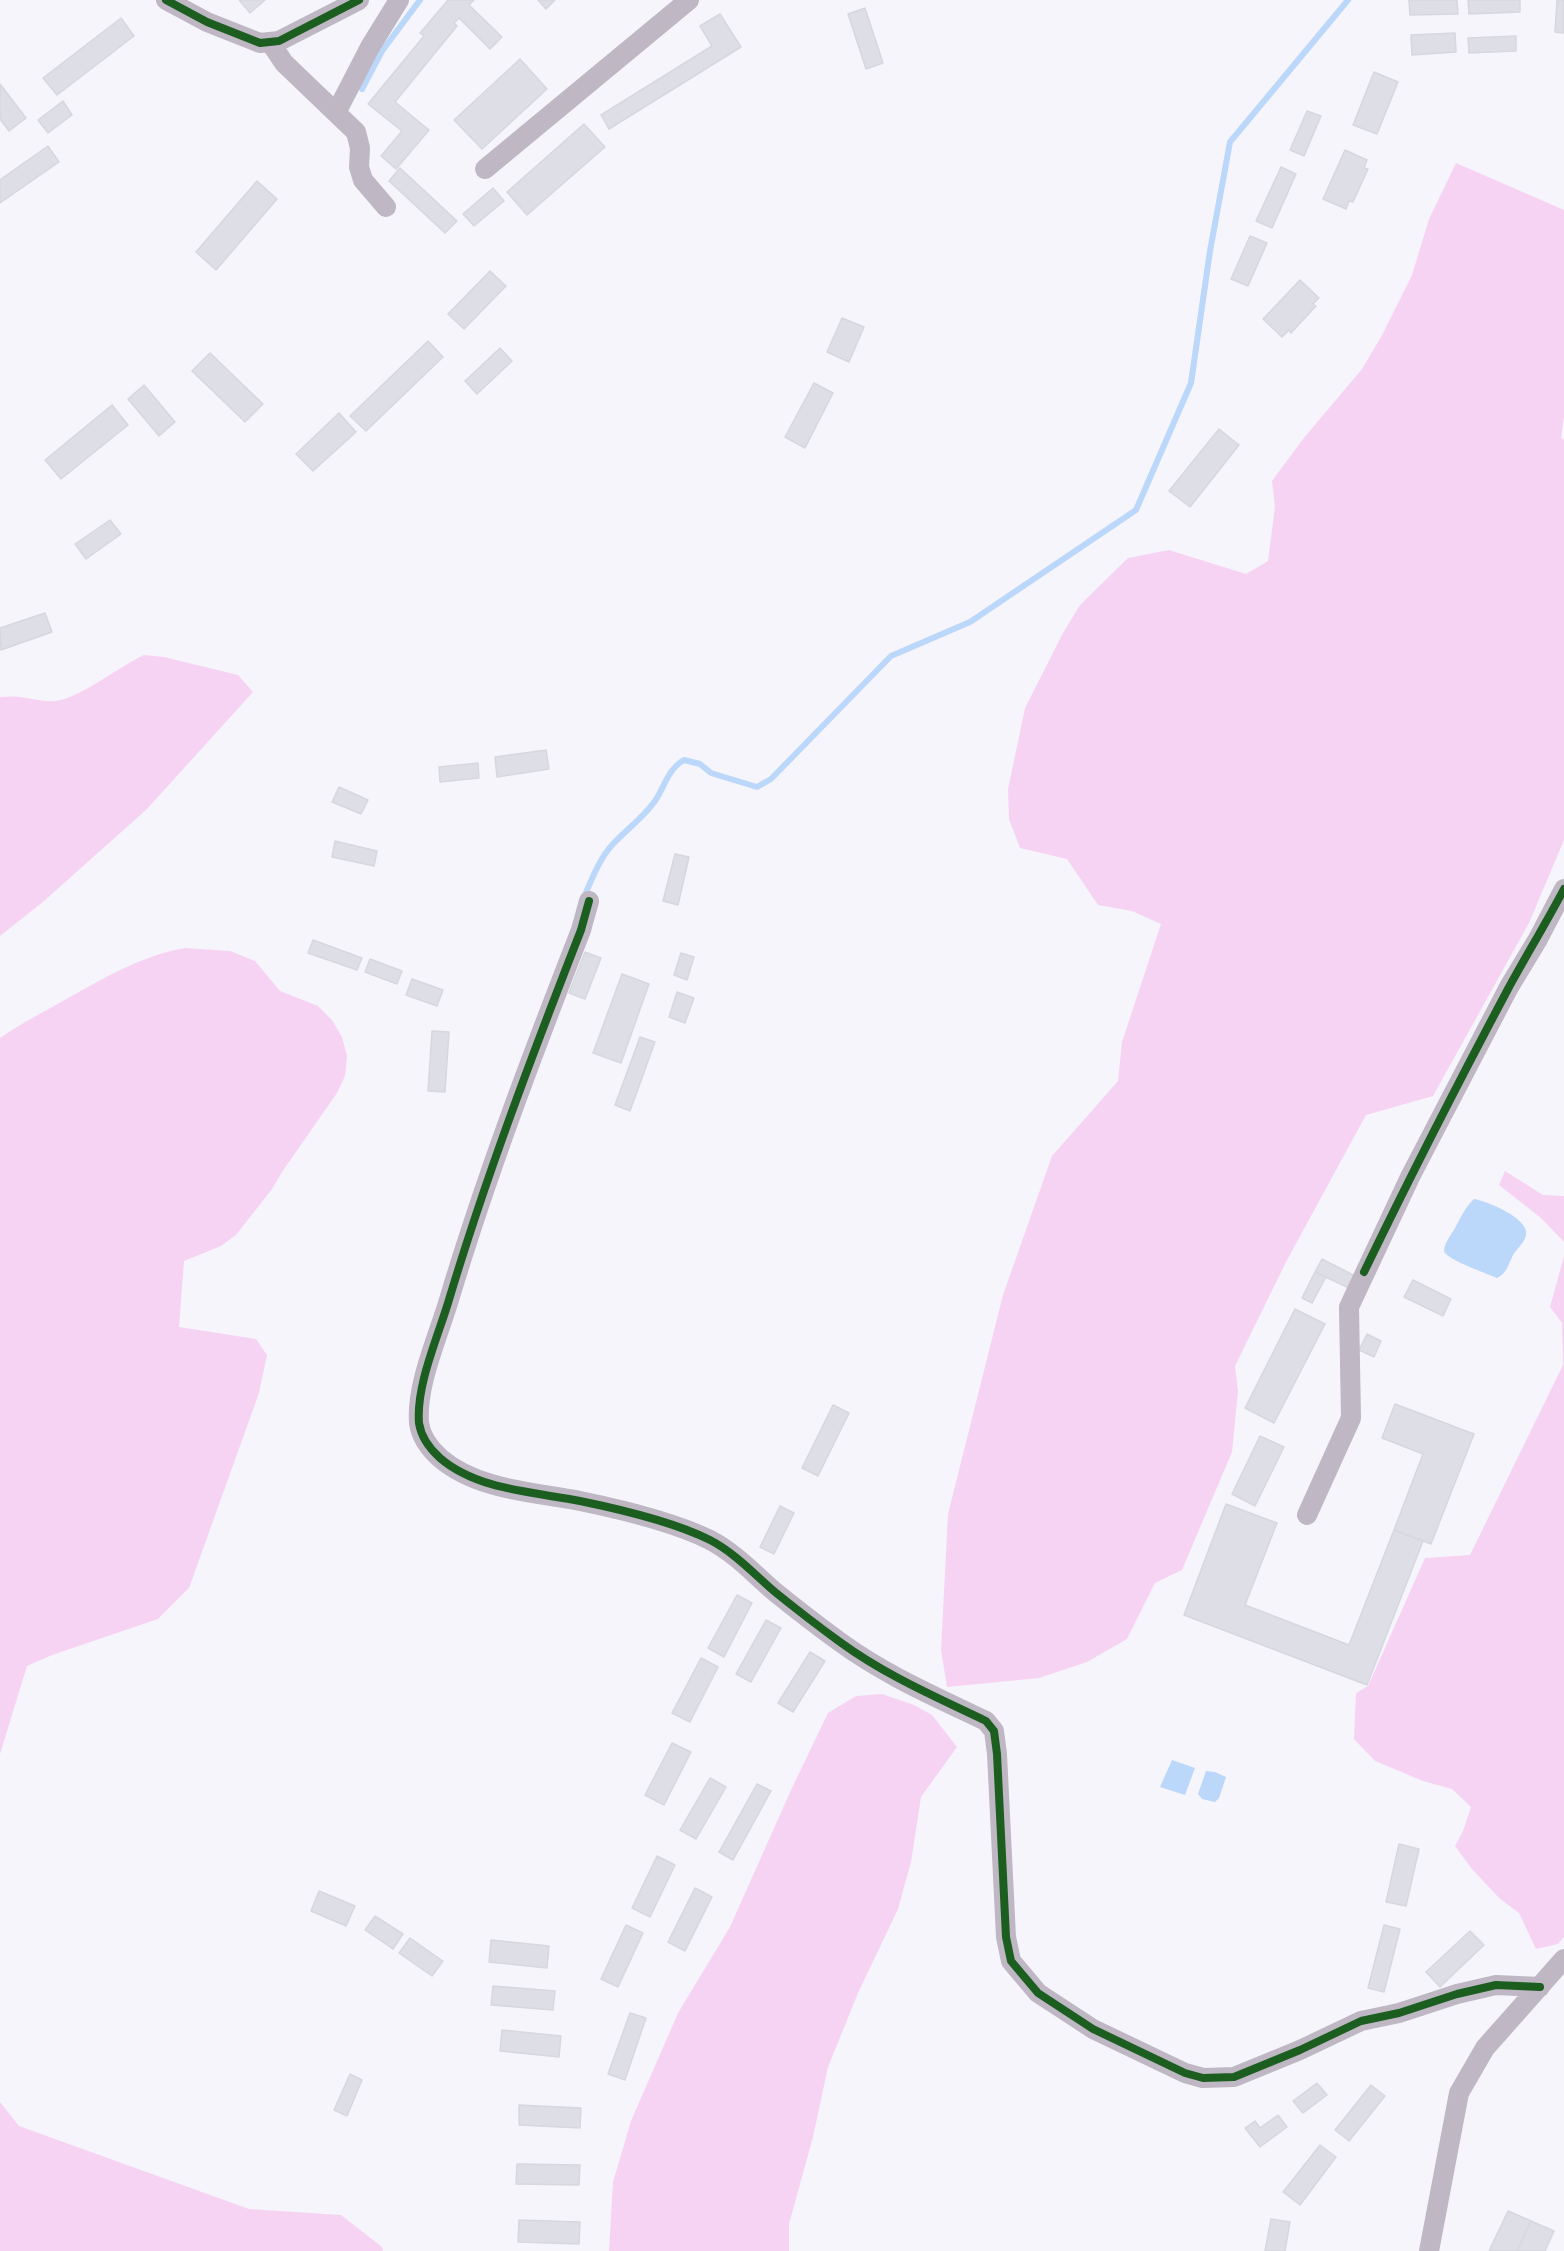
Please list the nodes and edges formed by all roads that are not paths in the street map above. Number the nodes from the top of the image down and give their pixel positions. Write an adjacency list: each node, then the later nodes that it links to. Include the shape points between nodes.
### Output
1 (165, 0): 5 (street, via 242,37)
2 (358, 0): 5 (street)
3 (399, 0): 6 (street)
4 (689, 0): 7 (street)
5 (270, 42): 6 (street, via 284,63)
6 (337, 111): 8 (street, via 356,132 363,180)
7 (485, 169)
8 (386, 207)
9 (1564, 889): 11 (street, via 1411,1175 1349,1307 1351,1418)
10 (589, 901): 13 (street, via 475,1212 425,1378 419,1426 425,1443 462,1472 495,1485 663,1522 711,1540 881,1670 986,1721 993,1731 997,1754 1006,1937 1011,1961 1038,1993 1093,2029 1185,2073 1203,2078 1234,2077 1361,2021 1496,1985)
11 (1307, 1515)
12 (1564, 1959): 13 (street)
13 (1540, 1987): 14 (street, via 1485,2048 1459,2093)
14 (1429, 2251)

